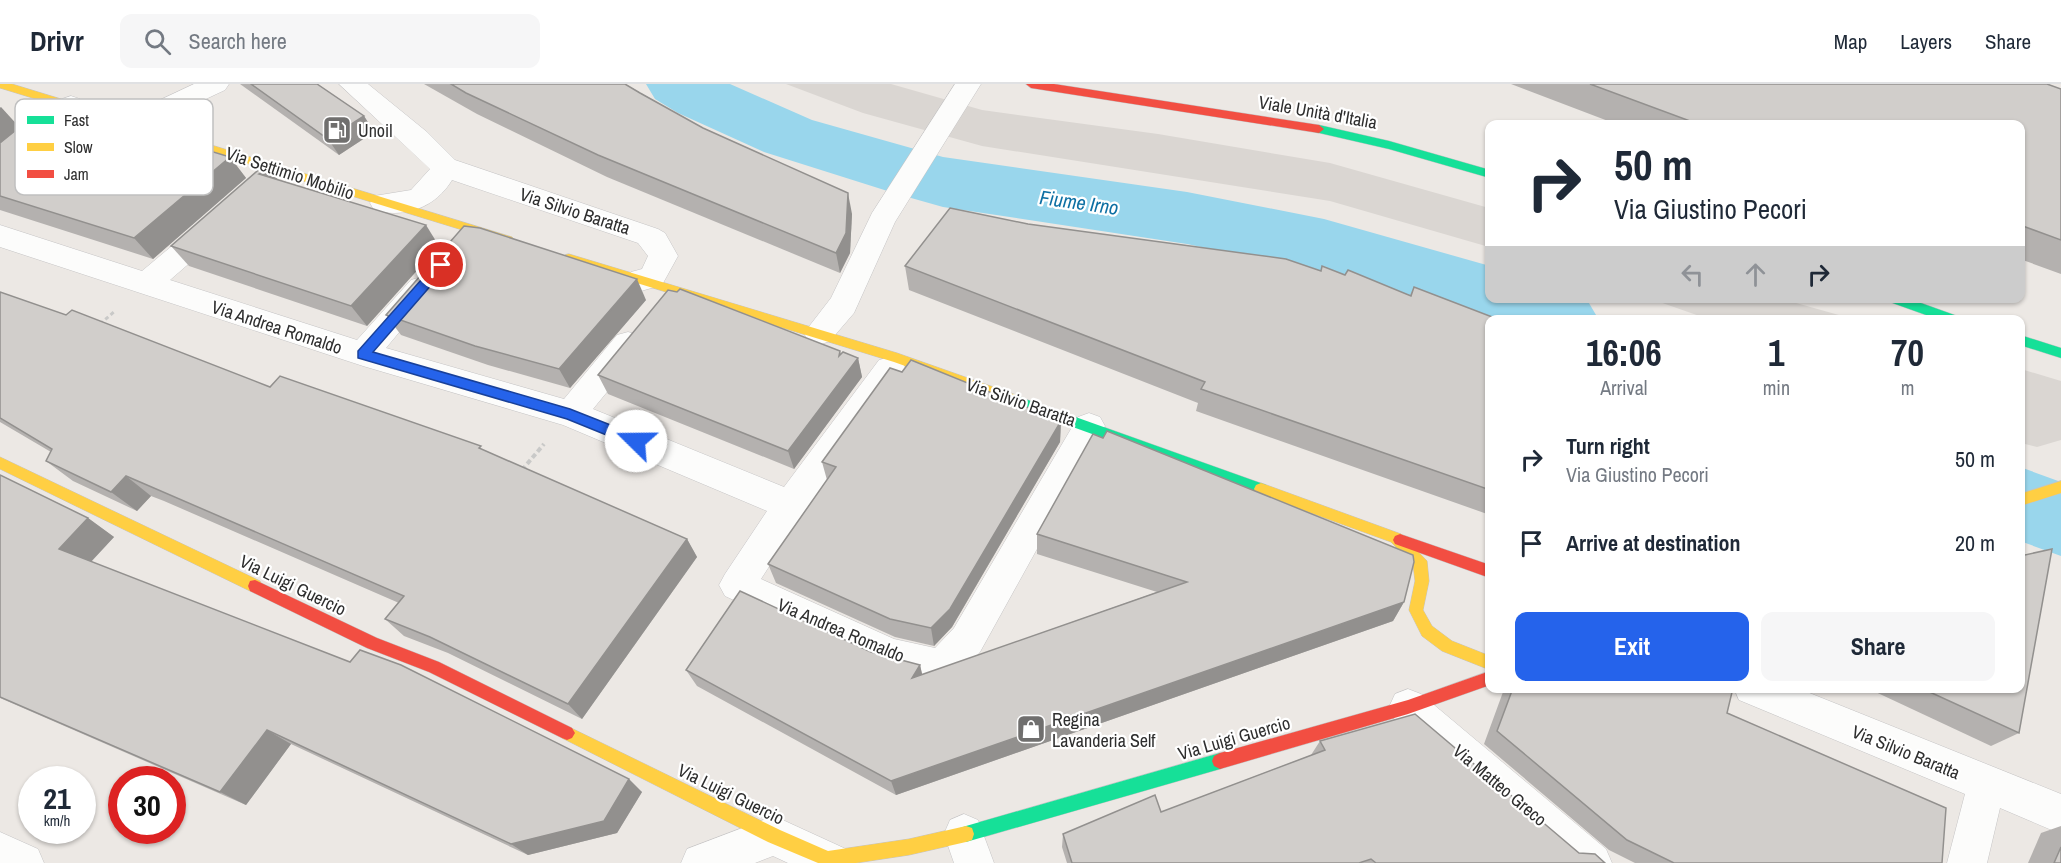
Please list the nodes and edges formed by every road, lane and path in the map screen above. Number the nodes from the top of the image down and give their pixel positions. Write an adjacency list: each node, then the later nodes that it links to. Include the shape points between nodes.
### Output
1 (0, 84): 6 (main road, Via Settimio Mobilio)
2 (216, 84): 8 (street)
3 (352, 84): 13 (street, via 417,140)
4 (968, 84): 26 (street, via 882,220 843,305)
5 (1030, 84): 12 (main road, Viale Unità d'Italia, via 1390,143)
6 (37, 89): 7 (main road, Via Settimio Mobilio)
7 (58, 99)
8 (184, 99)
9 (15, 152): 11 (street)
10 (213, 155): 14 (main road, Via Settimio Mobilio, via 269,178)
11 (0, 164)
12 (1485, 172)
13 (441, 175): 14 (street, Via Settimio Mobilio, via 428,193 412,202); 20 (street, Via Silvio Baratta, via 457,174 648,236 663,256 652,277)
14 (378, 202): 16 (main road)
15 (233, 209): 21 (street)
16 (473, 229): 18 (main road); 29 (street)
17 (0, 236): 21 (street, Via Andrea Romaldo)
18 (518, 243)
19 (551, 253): 20 (main road, Via Silvio Baratta)
20 (641, 280): 22 (main road, Via Silvio Baratta)
21 (145, 285): 25 (path); 29 (street, Via Andrea Romaldo)
22 (674, 290): 26 (main road, Via Silvio Baratta); 31 (street)
23 (1906, 303): 24 (main road)
24 (1941, 315)
25 (100, 325)
26 (819, 333): 30 (main road, Via Silvio Baratta)
27 (2025, 342): 28 (main road)
28 (2061, 353)
29 (363, 354): 31 (street, Via Andrea Romaldo)
30 (897, 358): 32 (main road, Via Silvio Baratta); 37 (street, Via Andrea Romaldo)
31 (570, 414): 34 (path); 37 (street, Via Andrea Romaldo)
32 (1089, 426): 37 (street, Via Andrea Romaldo, via 967,639 942,667 890,655 737,585); 38 (main road, Via Silvio Baratta)
33 (0, 463): 46 (main road, Via Luigi Guercio, via 372,643 434,667)
34 (517, 476)
35 (2061, 487): 36 (main road)
36 (2025, 498)
37 (790, 505)
38 (1396, 538): 39 (main road, Via Silvio Baratta); 40 (main road, Via Silvio Baratta, via 1420,561 1422,581 1416,610 1427,631 1447,646)
39 (1485, 570)
40 (1485, 661)
41 (1485, 680): 43 (main road, Via Luigi Guercio)
42 (1764, 693): 44 (street, Via Silvio Baratta)
43 (1408, 707): 47 (main road, Via Luigi Guercio); 52 (street, Via Matteo Greco)
44 (1987, 784): 45 (street, Via Silvio Baratta); 53 (street)
45 (2061, 814)
46 (774, 836): 47 (main road, Via Luigi Guercio, via 828,859 909,847); 50 (street); 51 (street)
47 (969, 848)
48 (0, 852): 49 (street)
49 (24, 863)
50 (701, 863)
51 (832, 863)
52 (1592, 863)
53 (1967, 863)

